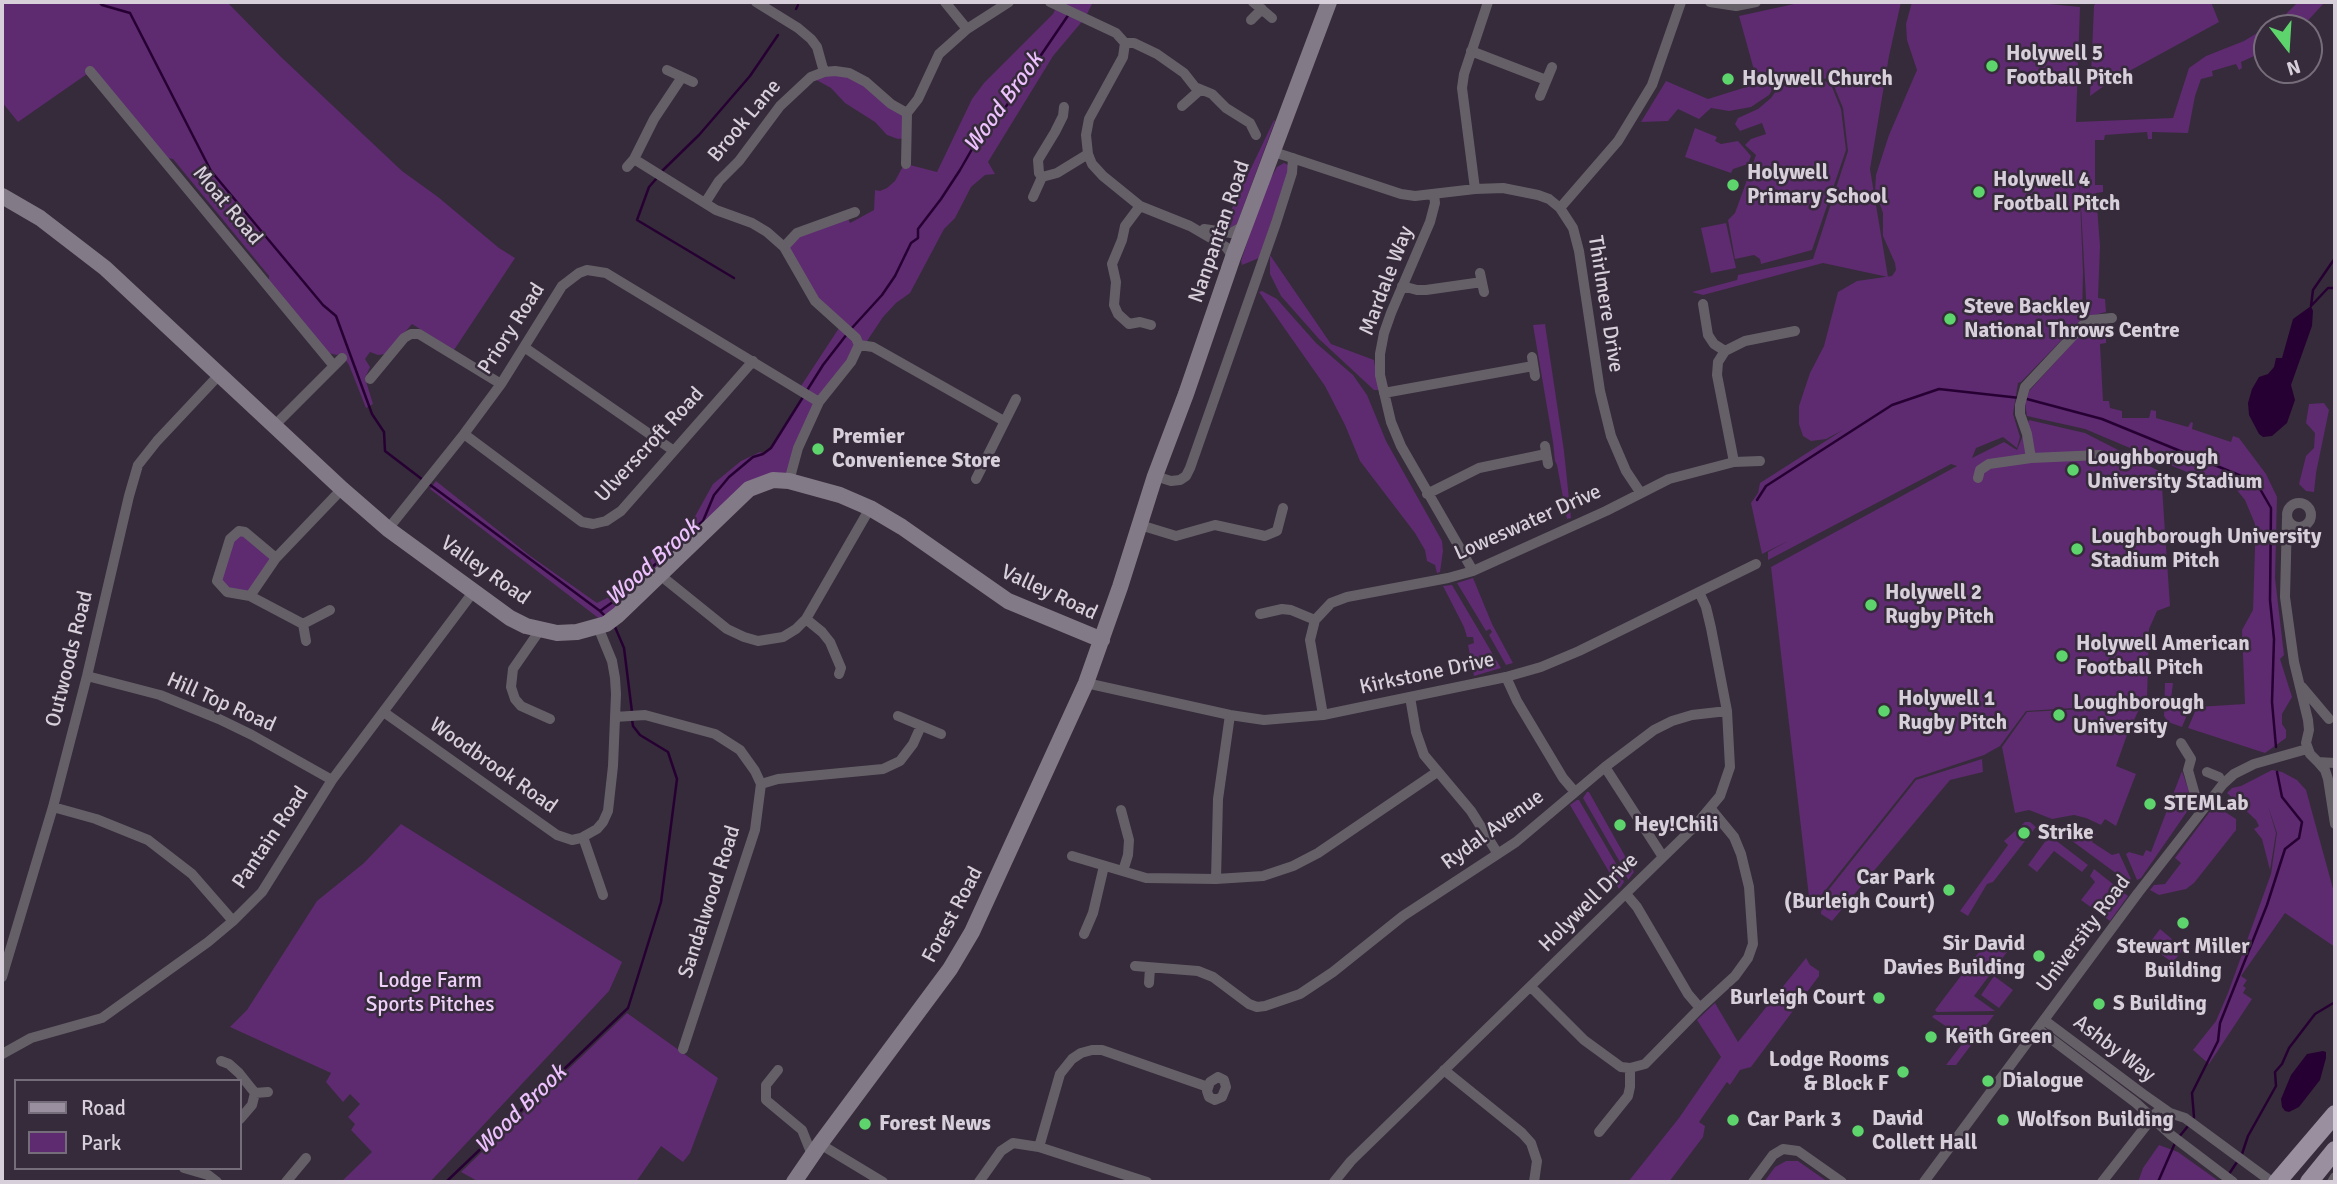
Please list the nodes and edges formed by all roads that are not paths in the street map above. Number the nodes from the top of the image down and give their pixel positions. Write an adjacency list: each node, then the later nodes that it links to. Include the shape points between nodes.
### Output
1 (757, 2): 19 (street, via 811,38)
2 (945, 2): 13 (street)
3 (1009, 2): 13 (street)
4 (1050, 2): 14 (street, via 1116,33)
5 (1329, 2): 31 (street, Nanpantan Road)
6 (1488, 2): 15 (street)
7 (1681, 2): 42 (street, via 1652,85 1618,141)
8 (1710, 2): 9 (street, via 1736,6)
9 (1756, 2)
10 (1258, 5): 11 (street); 12 (street)
11 (1272, 18)
12 (1251, 20)
13 (968, 29): 26 (street, via 939,54)
14 (1125, 43): 23 (street, via 1157,54); 32 (street, via 1123,57 1089,119)
15 (1471, 51): 21 (street); 36 (street, via 1462,88)
16 (1552, 67): 21 (street)
17 (667, 70): 20 (street)
18 (90, 71): 66 (street, Moat Road, via 338,362)
19 (824, 72): 26 (street, via 849,73); 40 (street, Brook Lane, via 811,77 780,106)
20 (682, 77): 22 (street); 40 (street, via 631,163 659,174)
21 (1546, 80): 24 (street)
22 (693, 82)
23 (1200, 90): 25 (street); 29 (street)
24 (1540, 96)
25 (1182, 106)
26 (907, 113): 34 (street)
27 (1259, 113): 29 (street)
28 (1066, 114): 35 (street, via 1038,160)
29 (1250, 123): 30 (street)
30 (1256, 135)
31 (1271, 151): 33 (street); 45 (street, Nanpantan Road)
32 (1088, 154): 35 (street); 41 (street, via 1103,176)
33 (1293, 158): 37 (street, via 1401,194); 74 (street, via 1276,223 1190,468 1180,480)
34 (906, 164)
35 (1042, 177): 39 (street)
36 (1475, 189): 37 (street); 42 (street, via 1525,192)
37 (1434, 194): 49 (street, Mardale Way, via 1430,222)
38 (2, 196): 59 (street, Valley Road, via 40,218 105,268)
39 (1033, 197)
40 (705, 203): 46 (street, via 752,223)
41 (1140, 206): 44 (street); 52 (street, via 1107,262 1116,282 1114,305 1127,328 1140,322)
42 (1560, 208): 79 (street, Thirlmere Drive, via 1573,228 1579,251 1605,416 1618,454)
43 (850, 217): 46 (street, via 797,233)
44 (1190, 226): 45 (street, via 1226,234); 47 (street, via 1226,247)
45 (1244, 226): 47 (street, Nanpantan Road)
46 (784, 247): 54 (street, via 815,301)
47 (1233, 257): 74 (street, Nanpantan Road)
48 (1482, 282): 49 (street, via 1426,290)
49 (1402, 286): 62 (street, Mardale Way, via 1380,354)
50 (1703, 304): 56 (street, via 1708,335)
51 (2112, 318): 70 (street, via 2083,325 2023,392 2020,405)
52 (1151, 326)
53 (1789, 329): 56 (street)
54 (859, 345): 64 (street); 65 (street, via 873,347)
55 (524, 347): 57 (street, Priory Road, via 562,286 579,273 596,271); 61 (street, Priory Road); 68 (street)
56 (1725, 351): 73 (street, via 1717,375)
57 (753, 361): 64 (street, Priory Road); 68 (street, Ulverscroft Road)
58 (1533, 367): 62 (street)
59 (219, 375): 66 (street, Valley Road); 105 (street, Outwoods Road, via 138,465)
60 (370, 379): 61 (street, via 376,363 404,338 419,334)
61 (501, 384): 67 (street, Priory Road)
62 (1384, 393): 80 (street, Mardale Way, via 1395,433)
63 (1016, 399): 65 (street)
64 (819, 402): 77 (street, via 795,455)
65 (1004, 421): 76 (street)
66 (274, 426): 78 (street, Valley Road)
67 (464, 434): 68 (street, Ulverscroft Road, via 582,522 593,524 613,518); 86 (street, Priory Road)
68 (674, 451)
69 (1546, 455): 80 (street, via 1479,468)
70 (2031, 458): 71 (street); 75 (street, via 1989,464)
71 (2112, 458)
72 (1759, 461): 73 (street, Loweswater Drive)
73 (1734, 462): 79 (street, Loweswater Drive)
74 (1154, 476): 84 (street, Nanpantan Road)
75 (1978, 478)
76 (976, 479)
77 (789, 481): 81 (street, Valley Road); 91 (street, Valley Road, via 773,480 749,489)
78 (342, 489): 86 (street, Valley Road); 88 (street)
79 (1640, 492): 90 (street, Loweswater Drive)
80 (1427, 494): 90 (street, Mardale Way)
81 (870, 508): 97 (street); 102 (street, Valley Road, via 1008,601)
82 (1283, 508): 84 (street, via 1277,531 1265,536 1215,525 1175,536)
83 (2287, 518): 85 (street, via 2295,527); 85 (street, via 2291,507 2305,505 2311,518); 87 (street)
84 (1140, 526): 102 (street, Nanpantan Road)
85 (2304, 527): 87 (street)
86 (388, 528): 92 (street, Valley Road)
87 (2287, 548): 108 (street, via 2287,620)
88 (276, 558): 94 (street); 94 (street, via 245,532 230,539 217,581 227,592)
89 (1756, 564): 93 (street, Kirkstone Drive)
90 (1473, 571): 98 (street, Loweswater Drive, via 1338,599)
91 (660, 575): 97 (street, via 727,629 744,637 771,641); 99 (street, Valley Road)
92 (474, 591): 101 (street, Valley Road, via 510,618); 111 (street, Pantain Road)
93 (1699, 592): 106 (street, Kirkstone Drive, via 1570,655); 110 (street, Holywell Drive)
94 (250, 596): 100 (street)
95 (330, 610): 100 (street)
96 (1260, 614): 98 (street, via 1274,616 1291,610)
97 (806, 619): 104 (street, via 830,642)
98 (1315, 620): 113 (street, via 1310,649)
99 (607, 622): 101 (street, Valley Road, via 576,632); 114 (street)
100 (303, 624): 103 (street)
101 (540, 630): 116 (street, via 513,669 511,687 521,706)
102 (1102, 640): 107 (street, Forest Road)
103 (306, 641)
104 (843, 670)
105 (87, 676): 129 (street, Hill Top Road, via 160,695 219,719); 133 (street, Outwoods Road)
106 (1506, 677): 109 (street, Kirkstone Drive); 131 (street)
107 (1086, 682): 112 (street, Kirkstone Drive); 176 (street, Forest Road, via 972,932 950,969)
108 (2300, 684): 117 (street); 119 (street)
109 (1410, 697): 113 (street, Kirkstone Drive); 127 (street, via 1420,746)
110 (1727, 711): 125 (street, Rydal Avenue, via 1672,721); 134 (street, Holywell Drive, via 1730,767)
111 (385, 712): 129 (street, Pantain Road); 137 (street, Woodbrook Road, via 557,835 572,840)
112 (1230, 715): 113 (street, Kirkstone Drive, via 1279,720); 145 (street, via 1218,799)
113 (1323, 715)
114 (625, 716): 130 (street, via 659,717 715,734 740,750); 137 (street, via 615,733 607,811 597,829)
115 (898, 716): 118 (street)
116 (550, 719)
117 (2332, 720): 119 (street, via 2318,722)
118 (920, 726): 120 (street); 130 (street, via 914,744 900,761 883,769)
119 (2309, 730): 122 (street)
120 (941, 734)
121 (2181, 743): 126 (street)
122 (2307, 749): 123 (street); 158 (street, University Road, via 2234,774)
123 (2318, 762): 124 (street); 136 (street, via 2328,779)
124 (2335, 763)
125 (1605, 767): 131 (street, Rydal Avenue); 141 (street)
126 (2200, 769): 128 (street); 132 (street, via 2188,770)
127 (1437, 772): 139 (street, via 1471,811); 145 (street, via 1293,866 1263,876)
128 (2220, 777)
129 (332, 780): 148 (street, Pantain Road, via 262,892)
130 (761, 784): 160 (street, Sandalwood Road, via 755,830)
131 (1575, 792): 139 (street, Rydal Avenue)
132 (2197, 802)
133 (53, 807): 148 (street, via 148,840 192,874); 152 (street, Outwoods Road)
134 (1711, 809): 141 (street, Holywell Drive); 156 (street, via 1727,826 1741,854 1754,939 1740,970)
135 (1121, 810): 144 (street, via 1129,840)
136 (2335, 824)
137 (583, 837): 147 (street)
138 (1091, 849): 142 (street)
139 (1498, 854): 155 (street, Rydal Avenue, via 1404,916 1310,989)
140 (1072, 856): 142 (street)
141 (1663, 857): 146 (street, Holywell Drive)
142 (1088, 860): 143 (street)
143 (1104, 866): 144 (street); 149 (street)
144 (1123, 871): 145 (street, via 1146,878)
145 (1216, 879)
146 (1626, 894): 154 (street, Holywell Drive); 156 (street)
147 (604, 898)
148 (233, 921): 162 (street, Pantain Road, via 102,1018 32,1038)
149 (1084, 933)
150 (1135, 966): 151 (street, Rydal Avenue)
151 (1150, 968): 153 (street); 155 (street, Rydal Avenue, via 1198,971 1257,1007)
152 (2, 977)
153 (1149, 983)
154 (1531, 987): 164 (street, via 1584,1040 1621,1067); 166 (street, Holywell Drive)
155 (1288, 999): 157 (street)
156 (1700, 1008): 164 (street, via 1646,1064)
157 (1293, 1012)
158 (2041, 1024): 170 (street, Ashby Way); 173 (street, Ashby Way); 191 (street, University Road)
159 (677, 1026): 160 (street)
160 (689, 1030): 161 (street, Sandalwood Road)
161 (683, 1049)
162 (2, 1054)
163 (221, 1061): 168 (street)
164 (1630, 1068): 174 (street, via 1628,1096 1609,1113)
165 (778, 1070): 176 (street, via 766,1085 766,1100 802,1130)
166 (1444, 1070): 187 (street, Holywell Drive); 188 (street, via 1531,1143 1537,1161)
167 (1208, 1087): 175 (street, via 1102,1051 1081,1053 1060,1074)
168 (252, 1089): 169 (street); 172 (street, via 252,1105)
169 (268, 1092)
170 (2161, 1107): 173 (street, Ashby Way); 194 (street, Ashby Way, via 2185,1118)
171 (2335, 1114): 194 (main road)
172 (242, 1117)
173 (2153, 1117): 192 (street); 193 (street, Ashby Way)
174 (1599, 1132)
175 (1039, 1147): 185 (street, via 1007,1146); 186 (street)
176 (816, 1150): 183 (street, Forest Road); 184 (street)
177 (2335, 1150): 195 (main road)
178 (306, 1158): 182 (street)
179 (192, 1170): 180 (street)
180 (212, 1175)
181 (2335, 1177): 196 (street)
182 (286, 1182)
183 (794, 1182)
184 (883, 1182)
185 (979, 1182)
186 (1147, 1182)
187 (1334, 1182)
188 (1534, 1182)
189 (1753, 1182): 190 (street, via 1783,1149 1798,1151)
190 (1842, 1182)
191 (1924, 1182)
192 (2102, 1182)
193 (2232, 1182)
194 (2275, 1182)
195 (2309, 1182)
196 (2332, 1182)

